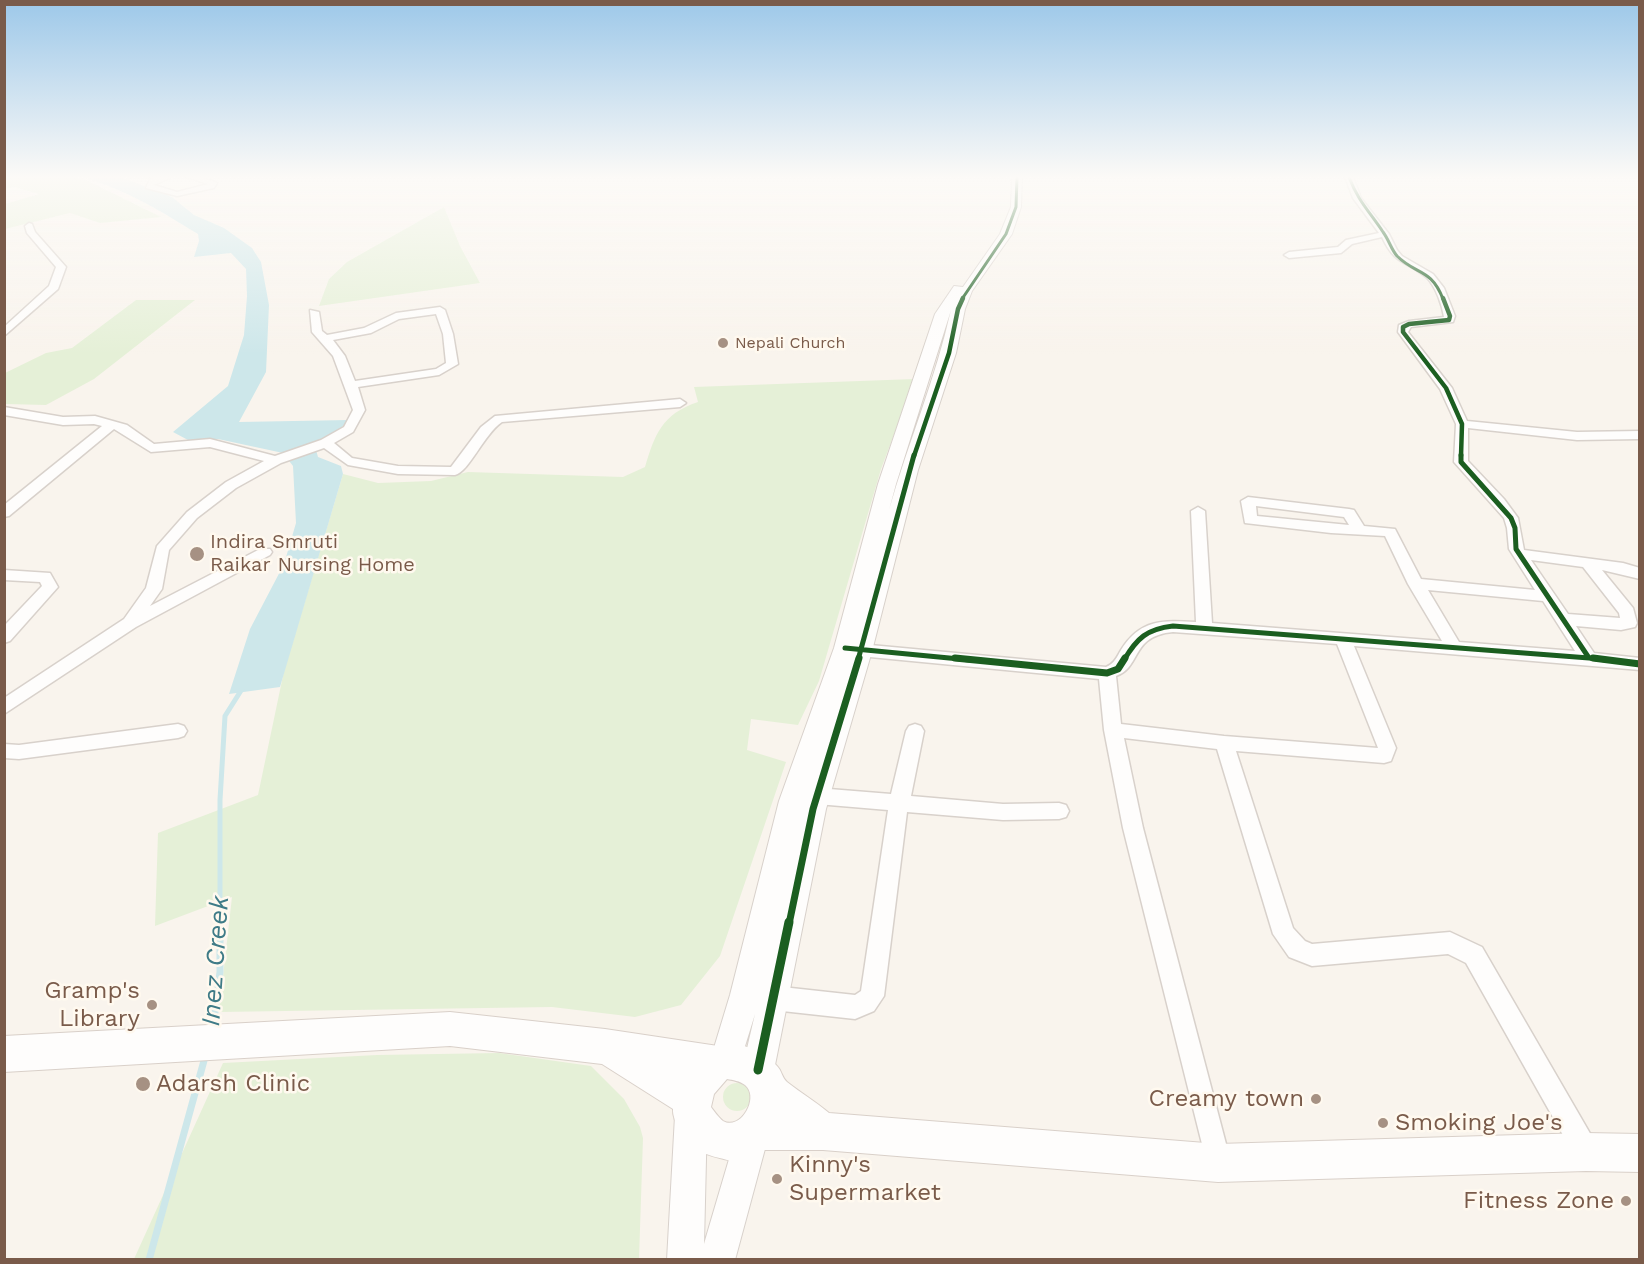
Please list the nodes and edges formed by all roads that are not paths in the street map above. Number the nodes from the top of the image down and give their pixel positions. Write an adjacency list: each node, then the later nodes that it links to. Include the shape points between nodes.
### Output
1 (34, 236): 8 (street, via 61,267 54,286)
2 (997, 236): 34 (street, via 942,314 887,484)
3 (1005, 236): 34 (street, via 958,309 949,353)
4 (1376, 236): 6 (street, via 1349,242 1341,250)
5 (1386, 236): 13 (street, via 1399,258 1431,276 1439,288 1449,320 1409,324 1403,332 1446,388)
6 (1289, 255)
7 (314, 312): 9 (street, via 317,332)
8 (4, 333)
9 (326, 338): 10 (street); 10 (street, via 367,331 396,316 440,310 452,364 439,372)
10 (350, 385): 16 (street, via 359,410 349,429)
11 (680, 403): 16 (street, via 499,419 484,428 455,471 398,470 348,461)
12 (6, 413): 14 (street, via 63,421 95,420)
13 (1462, 424): 15 (street, via 1554,434); 22 (street, via 1461,462 1509,515 1515,526 1513,541)
14 (111, 425): 17 (street, via 123,428 151,448 210,443); 19 (street)
15 (1640, 435)
16 (326, 443): 17 (street)
17 (276, 460): 29 (street, via 231,485 192,514 162,549 154,589)
18 (1198, 510): 30 (street)
19 (4, 513)
20 (1359, 531): 20 (street, via 1251,520 1248,501 1349,513); 26 (street, via 1390,532)
21 (265, 552): 29 (street)
22 (1520, 554): 23 (street); 27 (street)
23 (1588, 563): 24 (street); 28 (street, via 1627,612 1629,623)
24 (1640, 574)
25 (4, 575): 31 (street, via 45,577 50,587)
26 (1416, 584): 27 (street); 33 (street)
27 (1548, 596): 28 (street)
28 (1563, 619): 35 (street)
29 (130, 623): 38 (street)
30 (1204, 628): 32 (street); 37 (street, via 1154,627 1141,633 1118,669)
31 (4, 637)
32 (1343, 639): 33 (street); 42 (street, via 1388,748 1384,756)
33 (1454, 647): 35 (street)
34 (853, 649): 37 (street); 44 (street); 50 (street, via 792,801 745,995)
35 (1590, 658): 36 (street)
36 (1640, 664)
37 (1107, 673): 39 (street)
38 (4, 707)
39 (1113, 730): 42 (street); 56 (street, via 1133,828)
40 (178, 731): 43 (street)
41 (915, 731): 45 (street)
42 (1224, 742): 54 (street, via 1284,934 1297,949 1312,955 1450,943 1474,954)
43 (4, 751)
44 (817, 796): 45 (street); 47 (street)
45 (898, 804): 46 (street); 47 (street, via 872,996 855,1007)
46 (1059, 812)
47 (773, 998): 50 (street)
48 (605, 1047): 49 (main road, via 450,1029); 50 (main road); 51 (main road)
49 (4, 1054)
50 (742, 1071): 51 (main road, via 704,1075 696,1087); 52 (main road); 53 (main road, via 767,1115)
51 (692, 1106): 53 (main road, via 705,1133 713,1140 731,1142); 57 (street)
52 (823, 1131): 53 (main road); 56 (main road)
53 (754, 1132): 58 (street)
54 (1586, 1152): 55 (main road); 56 (main road)
55 (1640, 1153)
56 (1218, 1163)
57 (685, 1260)
58 (717, 1260)

